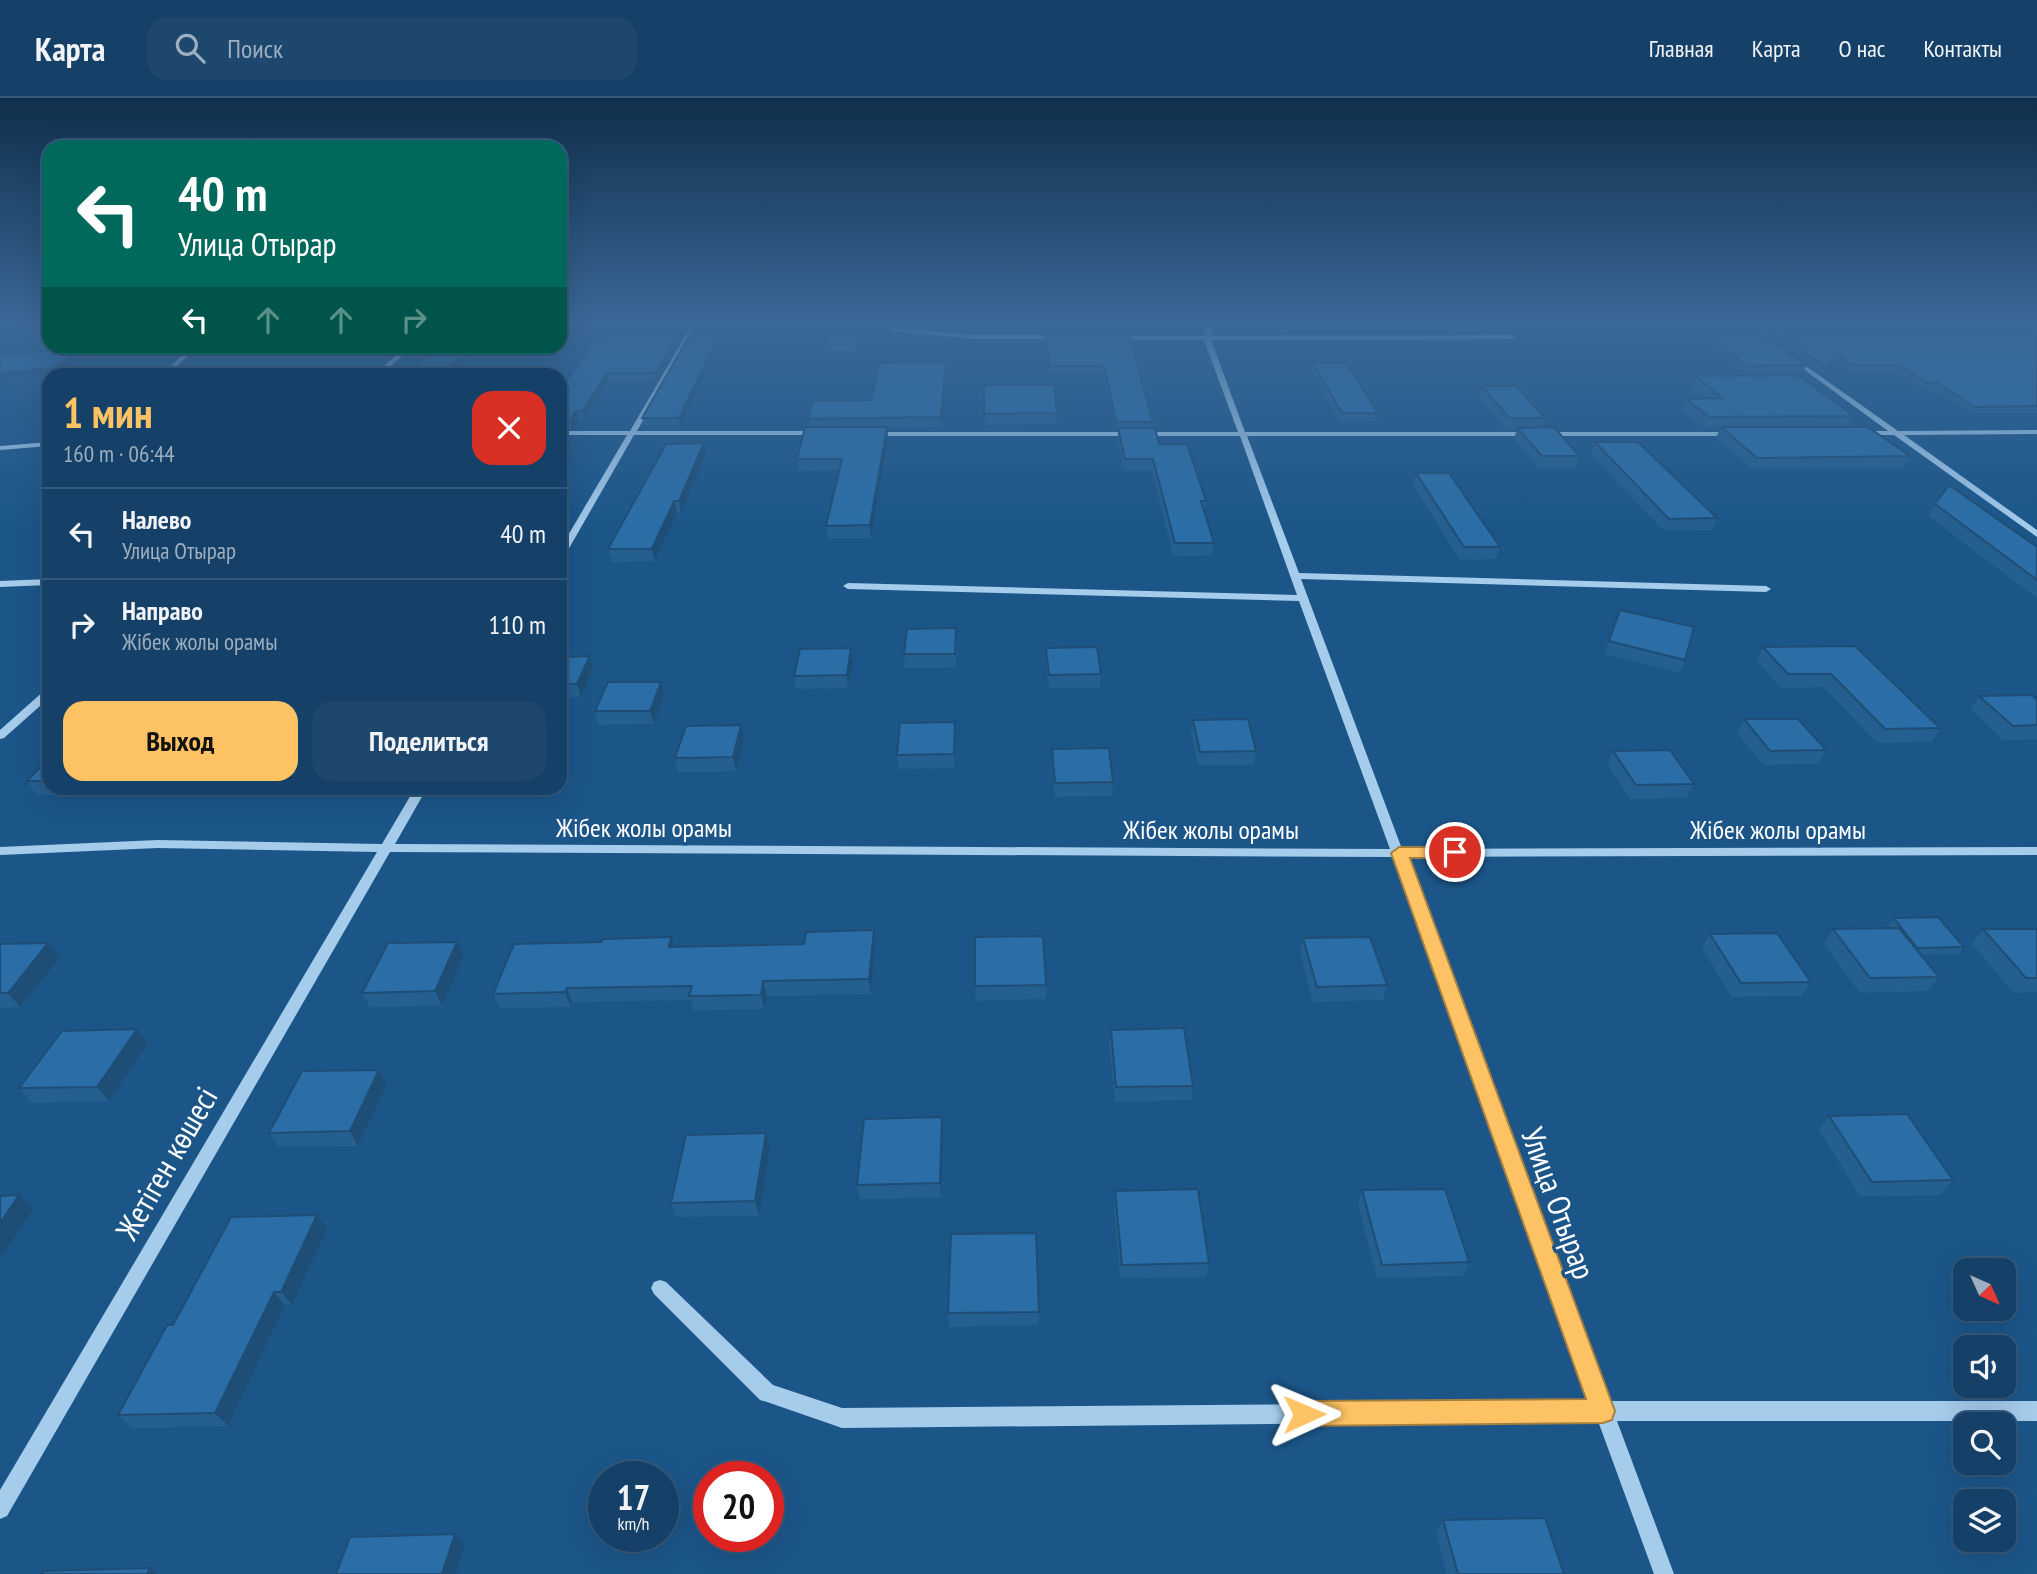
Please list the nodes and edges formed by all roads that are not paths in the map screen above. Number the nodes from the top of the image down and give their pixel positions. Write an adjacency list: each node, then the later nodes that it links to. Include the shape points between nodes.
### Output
1 (657, 390): 6 (street)
2 (1226, 390): 12 (lane)
3 (1835, 390): 10 (lane)
4 (2037, 432): 10 (street)
5 (567, 433): 6 (street)
6 (633, 433): 7 (street); 16 (street)
7 (827, 433)
8 (1741, 433): 12 (street)
9 (1852, 433): 10 (street)
10 (1894, 433): 15 (lane)
11 (868, 434): 12 (street)
12 (1243, 435): 17 (lane)
13 (42, 445): 14 (lane)
14 (0, 448)
15 (2037, 534)
16 (567, 545)
17 (1294, 576): 21 (street); 22 (lane)
18 (42, 582): 19 (street)
19 (0, 584)
20 (848, 586): 22 (street)
21 (1766, 589)
22 (1301, 598): 29 (lane)
23 (42, 698): 24 (street)
24 (0, 736)
25 (417, 795): 26 (street, Жетіген көшесі)
26 (384, 848): 27 (street, Жібек жолы орамы, via 158,844); 29 (street, Жібек жолы орамы); 33 (street, Жетіген көшесі)
27 (0, 851)
28 (2037, 851): 29 (street, Жібек жолы орамы)
29 (1399, 853): 31 (street, Улица Отырар)
30 (660, 1288): 31 (street, via 767,1392 842,1418)
31 (1603, 1411): 32 (street); 34 (street, Улица Отырар)
32 (2037, 1411)
33 (0, 1508)
34 (1664, 1574)

